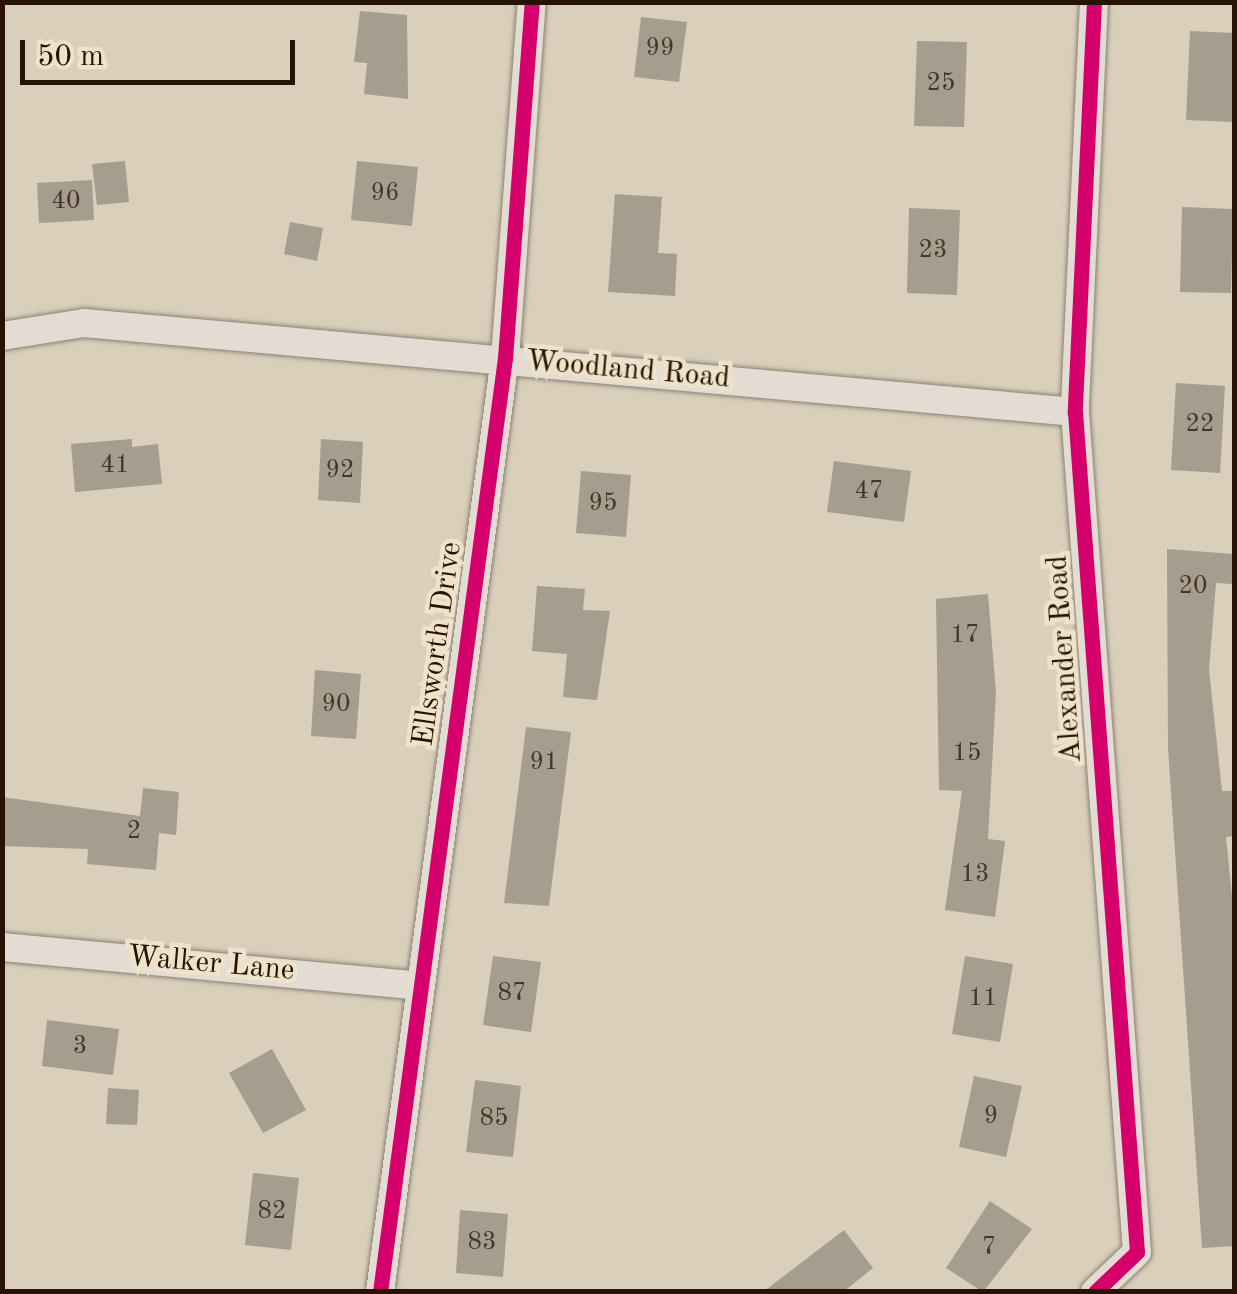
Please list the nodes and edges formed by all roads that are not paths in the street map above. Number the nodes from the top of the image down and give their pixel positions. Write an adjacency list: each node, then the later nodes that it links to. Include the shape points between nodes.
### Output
1 (532, 2): 4 (street, Ellsworth Drive)
2 (1094, 2): 5 (street, Alexander Road)
3 (2, 336): 4 (street, Woodland Road, via 84,323)
4 (504, 358): 5 (street, Woodland Road); 7 (street, Ellsworth Drive)
5 (1074, 412): 9 (street, Alexander Road, via 1137,1252)
6 (2, 948): 7 (street, Walker Lane)
7 (419, 986): 8 (street, Ellsworth Drive)
8 (380, 1292)
9 (1095, 1292)

